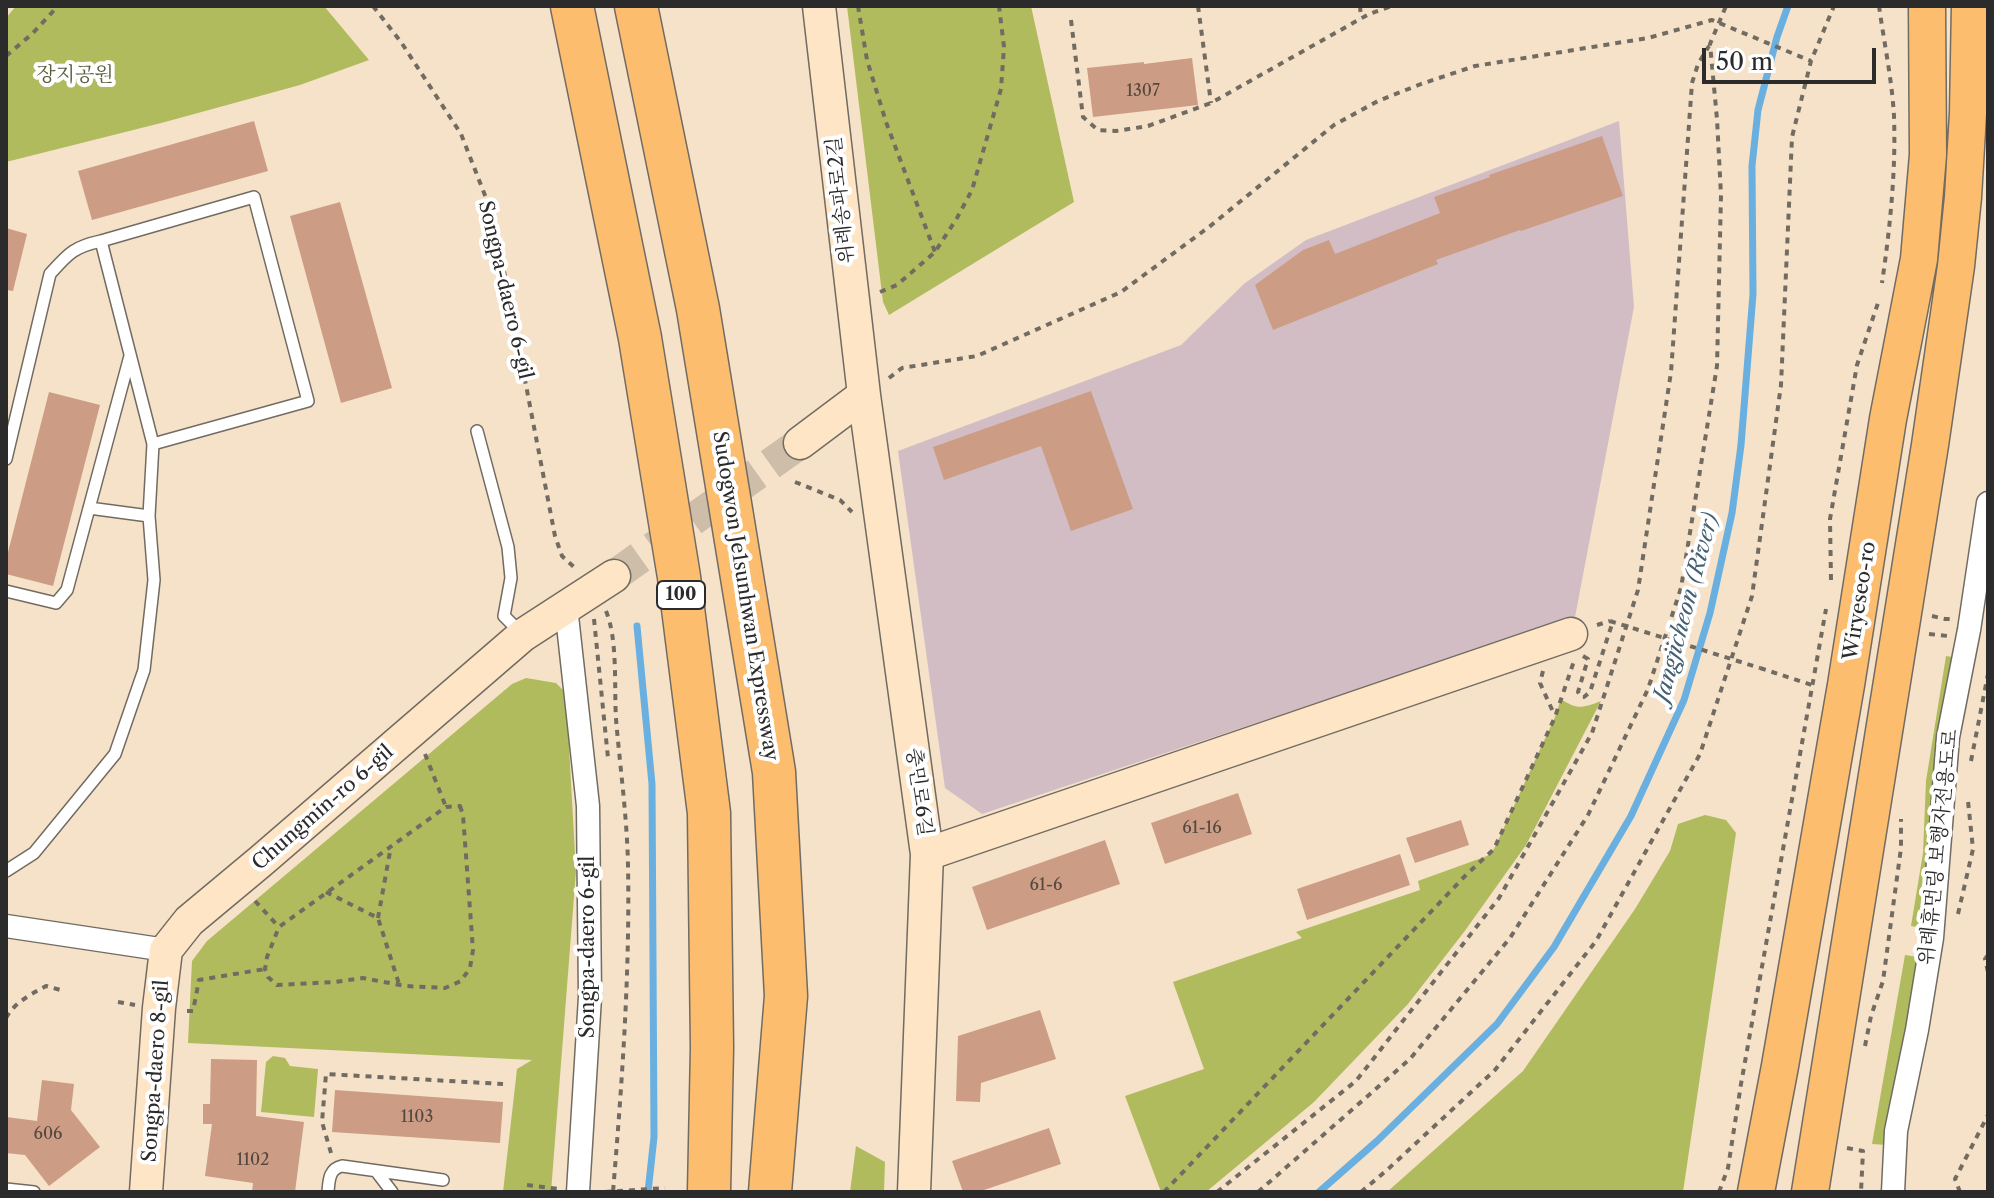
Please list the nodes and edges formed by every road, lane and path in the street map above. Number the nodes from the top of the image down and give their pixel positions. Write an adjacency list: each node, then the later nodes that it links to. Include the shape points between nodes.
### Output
1 (58, 6): 17 (path)
2 (373, 6): 38 (path, Songpa-daero 6-gil, via 461,134 488,203 504,271 555,536 562,556)
3 (572, 6): 82 (highway, 100, via 640,338 679,577 709,813)
4 (636, 6): 83 (highway, Sudogwon Je1sunhwan Expressway, via 698,309 774,772 786,996)
5 (819, 6): 24 (street, 위례송파로2길)
6 (858, 6): 21 (path, via 886,122)
7 (999, 6): 21 (path, via 1004,47 1001,89 972,190)
8 (1198, 6): 19 (path)
9 (1360, 6): 15 (path)
10 (1392, 6): 15 (path)
11 (1834, 6): 18 (path)
12 (1879, 6): 22 (path, via 1894,115)
13 (1927, 6): 88 (main road, Wiryeseo-ro, via 1928,155 1919,259)
14 (1970, 6): 89 (main road, via 1956,266)
15 (1361, 18): 19 (path)
16 (1071, 20): 19 (path, via 1083,117 1098,130 1148,126)
17 (6, 56)
18 (1811, 61): 26 (path, via 1712,20 1648,38 1475,66 1421,84 1334,125 1121,292 977,356 902,368); 86 (path, via 1792,137 1781,385 1752,596 1700,754 1587,953 1495,1070)
19 (1211, 103)
20 (101, 241): 25 (lane); 29 (lane, via 254,197 308,401); 30 (lane, via 70,251 50,274)
21 (935, 252): 24 (path, via 897,285)
22 (1882, 285)
23 (1879, 300): 36 (path, via 1857,365 1830,519)
24 (852, 304): 26 (street, 위례송파로2길)
25 (130, 355): 29 (lane); 33 (lane)
26 (864, 395): 28 (street); 51 (street, 충민로6길)
27 (477, 431): 42 (lane, via 508,547 511,578 504,616)
28 (800, 443)
29 (153, 444): 34 (lane)
30 (6, 459)
31 (795, 482): 35 (path, via 840,500)
32 (1988, 503): 91 (street, 위례휴먼링 보행자전용도로, via 1948,737 1933,935 1896,1131)
33 (89, 508): 34 (lane); 37 (lane, via 67,590 56,603)
34 (149, 516): 52 (lane, via 154,580 144,670 115,754 34,853)
35 (856, 516)
36 (1831, 581)
37 (6, 591)
38 (605, 591): 40 (street, Chungmin-ro 6-gil); 81 (path, via 628,862 627,980)
39 (1828, 596): 46 (path)
40 (566, 607): 42 (street, Chungmin-ro 6-gil); 75 (street, Songpa-daero 6-gil, via 588,806 590,997)
41 (1926, 634): 43 (path)
42 (523, 635): 48 (street, Chungmin-ro 6-gil)
43 (1941, 635)
44 (1574, 654): 46 (path, bridge, via 1581,697 1590,692 1611,621); 47 (path); 51 (street)
45 (1544, 669): 47 (path, via 1540,683)
46 (1812, 685): 87 (path, via 1728,1168)
47 (1555, 717): 85 (path, via 1494,849)
48 (415, 729): 49 (path); 53 (street, Chungmin-ro 6-gil)
49 (446, 807): 50 (path); 62 (path, via 460,806 463,815 470,968 461,981 445,988)
50 (391, 846): 54 (path); 55 (path)
51 (927, 854): 84 (street, 충민로6길)
52 (6, 871)
53 (237, 882): 57 (path); 58 (street, Chungmin-ro 6-gil, via 189,921)
54 (326, 892): 55 (path); 57 (path)
55 (378, 918): 62 (path)
56 (6, 926): 58 (street)
57 (279, 927): 60 (path)
58 (166, 950): 64 (street, Songpa-daero 8-gil)
59 (1988, 955): 61 (path)
60 (265, 969): 62 (path, via 277,985 363,978); 64 (path, via 199,980 193,1011)
61 (1988, 972)
62 (399, 984)
63 (64, 991): 65 (path, via 46,986 24,998)
64 (159, 1008): 77 (street, Songpa-daero 8-gil)
65 (6, 1018)
66 (503, 1084): 69 (path, via 326,1074 322,1122)
67 (1988, 1115): 92 (path, via 1955,1179)
68 (1847, 1148): 90 (path, via 1863,1151)
69 (336, 1168): 70 (lane); 78 (lane)
70 (376, 1171): 71 (lane); 79 (lane)
71 (443, 1180)
72 (527, 1185): 75 (path)
73 (665, 1188): 81 (path)
74 (6, 1189): 76 (lane)
75 (571, 1191)
76 (34, 1192)
77 (146, 1192)
78 (328, 1192)
79 (392, 1192)
80 (605, 1192): 81 (path)
81 (613, 1192)
82 (709, 1192)
83 (770, 1192)
84 (914, 1192)
85 (1164, 1192)
86 (1361, 1192)
87 (1719, 1192)
88 (1756, 1192)
89 (1810, 1192)
90 (1861, 1192)
91 (1893, 1192)
92 (1960, 1192)

